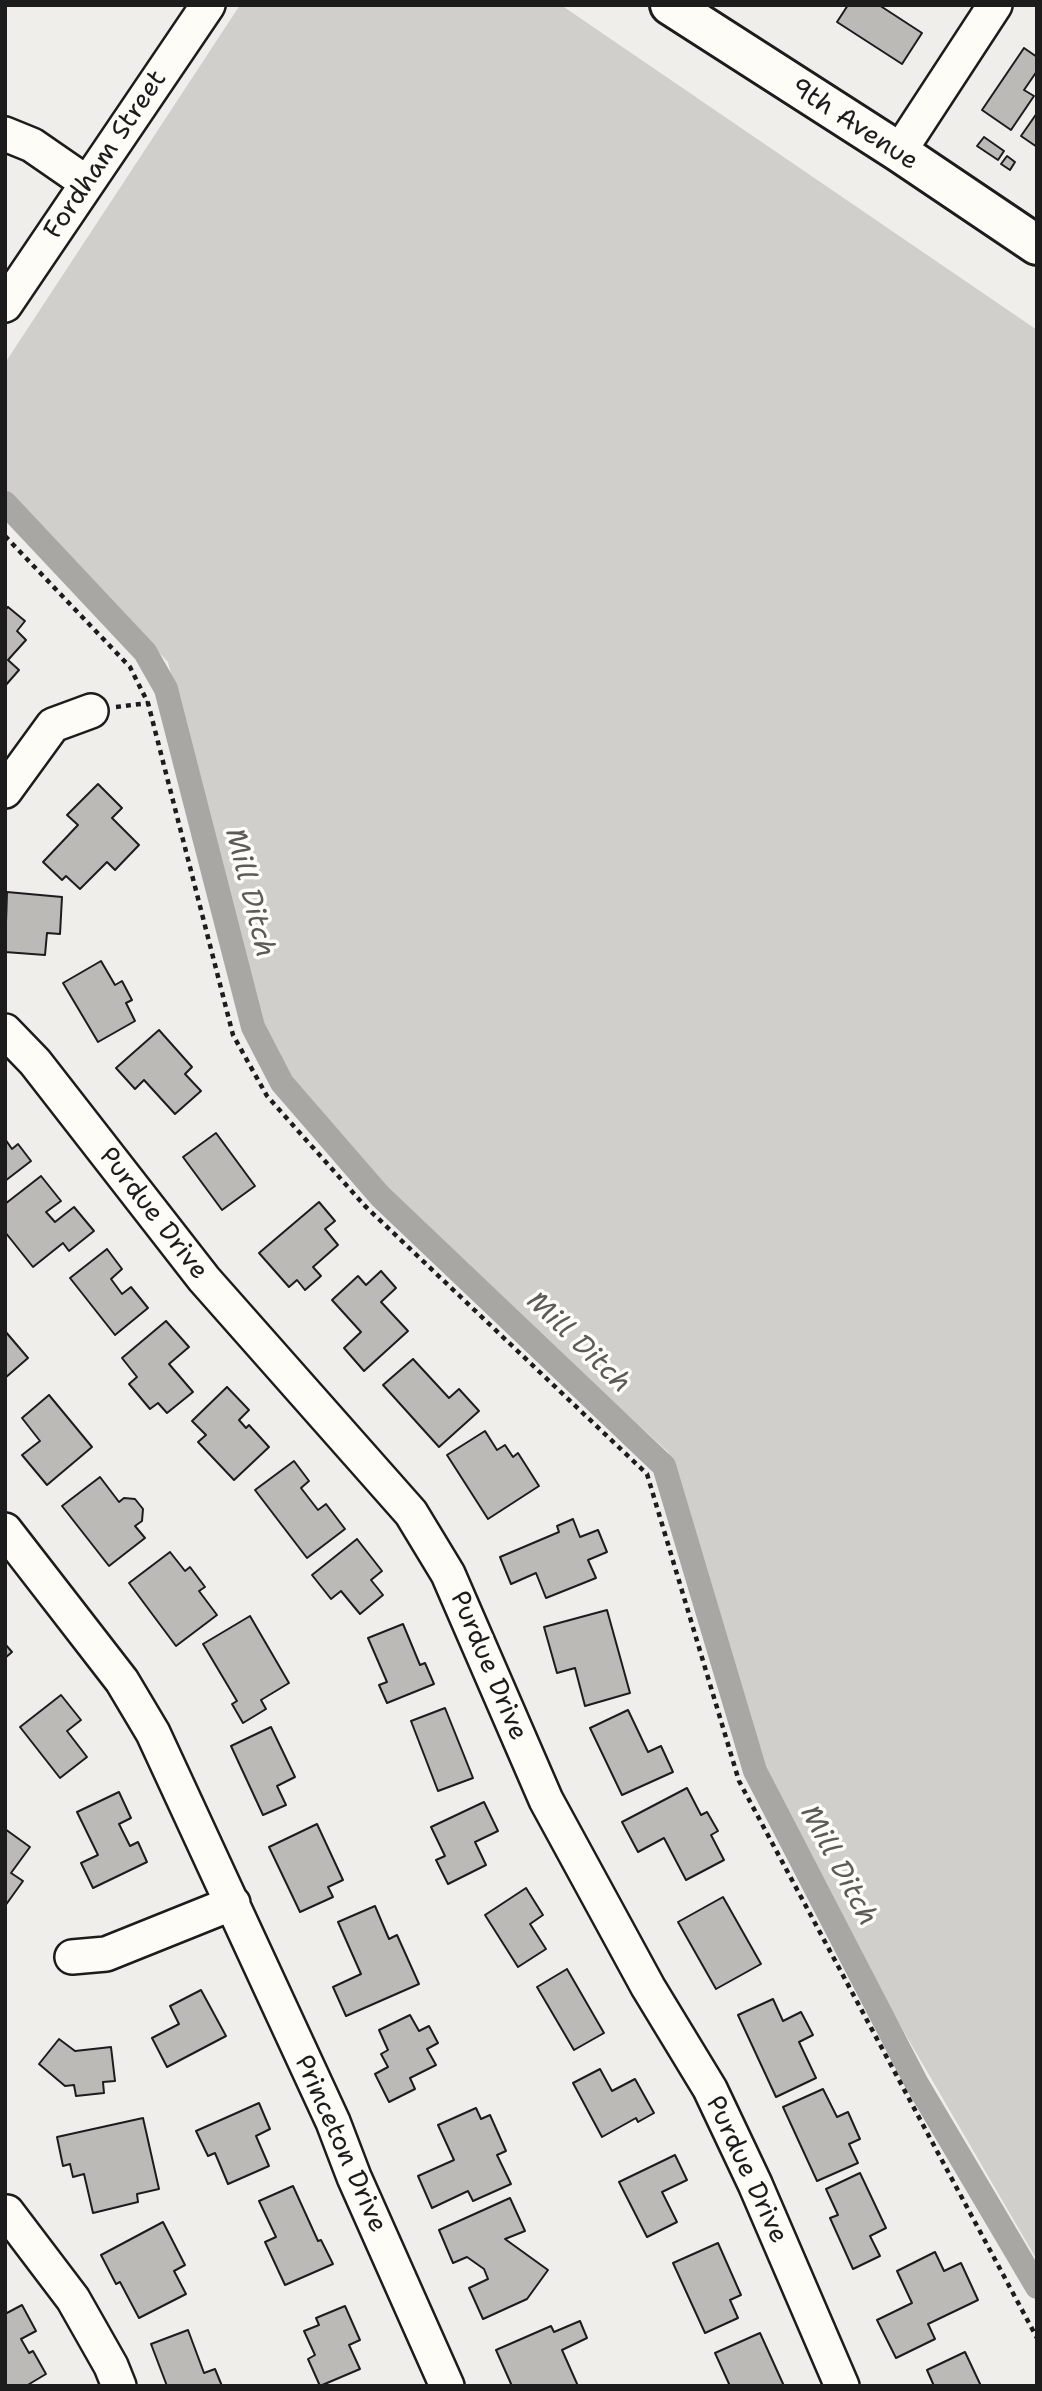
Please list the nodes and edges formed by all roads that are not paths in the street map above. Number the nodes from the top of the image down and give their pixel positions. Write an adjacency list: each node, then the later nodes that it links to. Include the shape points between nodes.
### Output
1 (208, 5): 6 (street, Fordham Street)
2 (670, 5): 5 (main road, 9th Avenue)
3 (995, 5): 5 (street)
4 (5, 134): 6 (street, via 32,145)
5 (899, 152): 7 (main road, 9th Avenue)
6 (86, 183): 8 (street, Fordham Street)
7 (1037, 245)
8 (5, 305)
9 (91, 710): 10 (street, via 53,725)
10 (5, 791)
11 (5, 1031): 18 (street, Purdue Drive, via 35,1062 204,1279 411,1513 449,1574 546,1800 709,2089)
12 (5, 1531): 13 (street, Princeton Drive, via 122,1681 153,1733)
13 (233, 1903): 14 (street, via 106,1954); 17 (street, Princeton Drive)
14 (72, 1957)
15 (7, 2211): 16 (street, via 73,2300)
16 (119, 2386)
17 (447, 2386)
18 (842, 2386)

